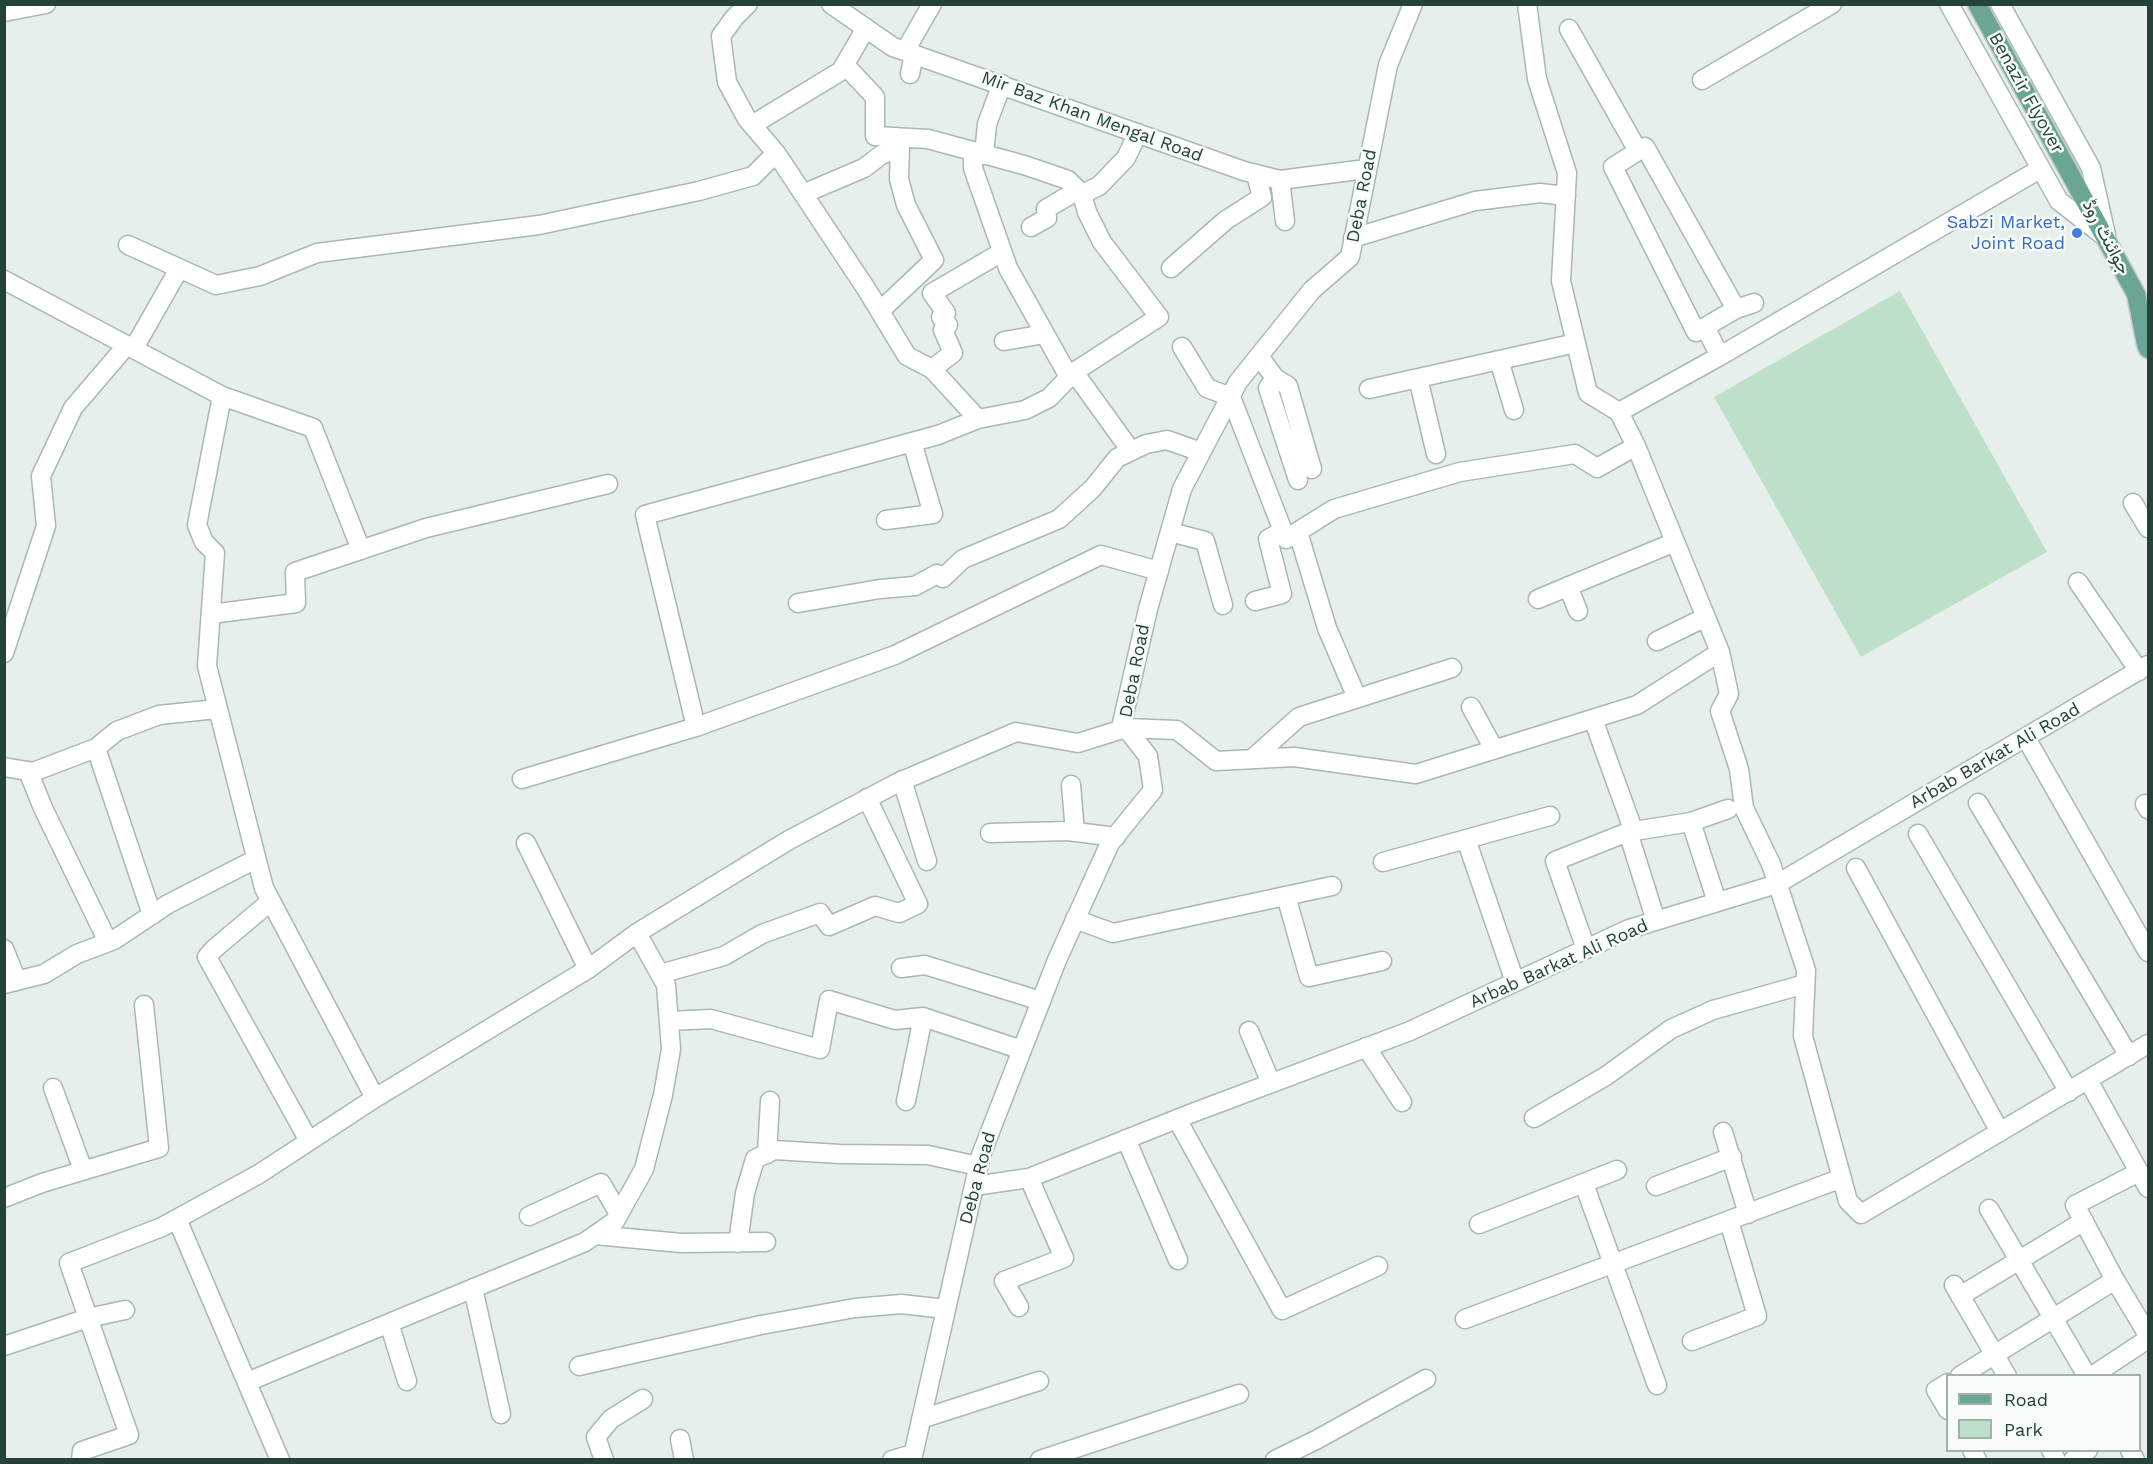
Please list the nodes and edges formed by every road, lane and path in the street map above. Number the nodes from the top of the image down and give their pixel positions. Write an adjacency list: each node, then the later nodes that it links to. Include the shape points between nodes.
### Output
1 (46, 4): 11 (street)
2 (748, 4): 19 (street, via 721,36 728,82)
3 (932, 4): 14 (street)
4 (1413, 4): 25 (street, Deba Road, via 1388,65)
5 (1527, 4): 32 (street, via 1537,79 1567,173)
6 (1832, 4): 17 (street)
7 (1949, 4): 26 (street)
8 (1977, 4): 29 (main road, Benazir Flyover)
9 (2000, 4): 36 (street, via 2091,168)
10 (834, 5): 12 (street, Mir Baz Khan Mengal Road)
11 (4, 12)
12 (866, 28): 14 (street, Mir Baz Khan Mengal Road); 15 (street)
13 (1569, 29): 22 (street)
14 (909, 52): 16 (street); 18 (street, Mir Baz Khan Mengal Road)
15 (845, 65): 19 (street); 21 (street, via 875,97 876,136)
16 (910, 74)
17 (1702, 80)
18 (1002, 84): 20 (street, Mir Baz Khan Mengal Road); 24 (street)
19 (752, 125): 23 (street)
20 (1138, 133): 27 (street, Mir Baz Khan Mengal Road); 30 (street, via 1126,158 1099,186)
21 (898, 142): 24 (street, via 928,139); 31 (street, via 864,168); 45 (street, via 899,179 906,205 934,260)
22 (1638, 151): 44 (street, via 1645,147); 46 (street, via 1612,167 1696,332)
23 (776, 153): 31 (street); 40 (street, via 753,176 539,225 317,253 260,276 216,285)
24 (979, 153): 30 (street, via 1068,180); 38 (street, via 973,168)
25 (1366, 169): 28 (street, Mir Baz Khan Mengal Road); 35 (street, Deba Road)
26 (2040, 169): 36 (street, via 2059,201); 54 (street)
27 (1256, 175): 28 (street, Mir Baz Khan Mengal Road); 39 (street, via 1262,197 1226,220)
28 (1280, 180): 33 (street)
29 (2075, 181): 36 (main road, جوائنٹ روڈ)
30 (1080, 192): 34 (street, via 1046,209 1047,218); 57 (street, via 1102,242 1159,317)
31 (803, 194): 45 (street)
32 (1566, 196): 35 (street, via 1540,193 1474,201); 49 (street, via 1562,280)
33 (1285, 221)
34 (1032, 227)
35 (1353, 238): 53 (street, Deba Road, via 1350,257 1312,290)
36 (2107, 239): 42 (main road, جوائنٹ روڈ)
37 (128, 245): 40 (street)
38 (1002, 252): 47 (street); 56 (street, via 932,292 946,313 941,317 948,326 943,330 953,353)
39 (1171, 268)
40 (179, 269): 50 (street)
41 (4, 280): 50 (street)
42 (2142, 299): 52 (main road, جوائنٹ روڈ)
43 (1754, 303): 44 (street)
44 (1736, 309): 46 (street)
45 (880, 311): 56 (street, via 907,356)
46 (1705, 327): 54 (street)
47 (1045, 334): 48 (street); 57 (street)
48 (1004, 341)
49 (1576, 343): 55 (street); 64 (street, via 1588,393)
50 (130, 347): 61 (street); 93 (street, via 73,408 41,476 46,526)
51 (1182, 347): 62 (street, via 1207,388)
52 (2148, 349)
53 (1259, 356): 58 (street); 62 (street, Deba Road)
54 (1720, 356): 64 (street)
55 (1498, 360): 59 (street); 63 (street)
56 (932, 369): 65 (street)
57 (1072, 375): 65 (street, via 1049,398 1025,410); 68 (street)
58 (1275, 378): 71 (street, via 1288,386); 72 (street, via 1268,388)
59 (1418, 378): 60 (street); 70 (street)
60 (1369, 389)
61 (222, 396): 80 (street, via 313,428); 89 (street, via 197,525 204,542 215,553)
62 (1231, 397): 69 (street, Deba Road); 78 (street)
63 (1514, 410)
64 (1619, 412): 67 (street)
65 (978, 419): 66 (street)
66 (912, 442): 75 (street, via 933,514); 100 (street, via 645,514)
67 (1636, 446): 78 (street, via 1598,468 1575,454 1460,472 1334,509); 79 (street)
68 (1131, 452): 69 (street, via 1167,440); 86 (street, via 1117,458 1093,488 1059,519 963,559 943,578 937,574 915,585)
69 (1201, 452): 77 (street, Deba Road, via 1182,489)
70 (1436, 454)
71 (1312, 469)
72 (1298, 480)
73 (608, 484): 80 (street, via 426,528)
74 (2133, 503): 76 (street)
75 (886, 520)
76 (2148, 528)
77 (1170, 532): 81 (street, Deba Road); 87 (street, via 1205,542)
78 (1290, 532): 85 (street, via 1268,539 1282,594); 96 (street)
79 (1675, 542): 83 (street); 90 (street)
80 (361, 550): 89 (street, via 295,572 296,603)
81 (1158, 571): 100 (street, via 1101,555 895,655); 101 (street, Deba Road, via 1122,723)
82 (2078, 582): 95 (street)
83 (1568, 586): 84 (street); 88 (street)
84 (1538, 598)
85 (1255, 601)
86 (798, 603)
87 (1223, 605)
88 (1578, 611)
89 (211, 614): 98 (street, via 207,666)
90 (1706, 617): 91 (street); 92 (street)
91 (1657, 641)
92 (1720, 652): 99 (street, via 1637,705); 127 (street, via 1729,694 1720,711 1739,769 1743,808)
93 (4, 653)
94 (1452, 668): 96 (street)
95 (2144, 668): 102 (street, Arbab Barkat Ali Road)
96 (1357, 698): 105 (street, via 1299,717)
97 (1471, 707): 104 (street)
98 (217, 710): 103 (street, via 159,715 117,731); 123 (street)
99 (1593, 719): 104 (street); 117 (street)
100 (696, 727): 108 (street)
101 (1126, 728): 105 (street, via 1177,730 1216,761); 109 (street, via 1078,743 1016,732); 120 (street, Deba Road, via 1148,756 1153,790)
102 (2026, 738): 127 (street, Arbab Barkat Ali Road); 139 (street)
103 (96, 748): 107 (street); 132 (street)
104 (1494, 749): 105 (street, via 1416,774 1294,757)
105 (1252, 759)
106 (4, 767): 107 (street)
107 (28, 771): 136 (street)
108 (522, 779)
109 (902, 780): 111 (street); 124 (street)
110 (1071, 785): 116 (street)
111 (867, 798): 135 (street, via 789,840); 143 (street, via 918,904 899,914 875,906 829,926 820,913 762,934 724,956)
112 (1978, 803): 155 (street)
113 (1728, 809): 115 (street)
114 (1550, 816): 121 (street)
115 (1691, 822): 117 (street); 131 (street)
116 (1075, 832): 118 (street); 120 (street)
117 (1631, 832): 134 (street); 138 (street, via 1555,861)
118 (990, 833)
119 (1918, 834): 159 (street)
120 (1116, 837): 133 (street, Deba Road)
121 (1466, 839): 125 (street); 145 (street)
122 (526, 843): 142 (street)
123 (256, 859): 130 (street); 132 (street)
124 (927, 861)
125 (1383, 862)
126 (1856, 868): 167 (street)
127 (1777, 884): 131 (street, Arbab Barkat Ali Road); 146 (street, via 1806,970)
128 (1332, 886): 129 (street)
129 (1286, 896): 133 (street, via 1113,933); 140 (street, via 1310,977)
130 (271, 901): 160 (street); 169 (street, via 207,957)
131 (1717, 902): 134 (street, Arbab Barkat Ali Road)
132 (152, 915): 136 (street)
133 (1076, 919): 147 (street, Deba Road)
134 (1656, 921): 138 (street, Arbab Barkat Ali Road)
135 (637, 933): 142 (street); 143 (street)
136 (108, 942): 144 (street, via 77,954 44,974)
137 (4, 949): 144 (street)
138 (1586, 949): 145 (street, Arbab Barkat Ali Road)
139 (2148, 952)
140 (1382, 961)
141 (902, 968): 147 (street, via 925,965)
142 (588, 969): 160 (street)
143 (660, 974): 150 (street, via 666,985)
144 (11, 982)
145 (1515, 982): 153 (street, Arbab Barkat Ali Road)
146 (1805, 984): 165 (street, via 1713,1010 1671,1029 1606,1076); 177 (street, via 1803,1036)
147 (1041, 1001): 154 (street, Deba Road)
148 (144, 1005): 173 (street, via 159,1148)
149 (923, 1017): 150 (street, via 896,1020 829,1000 820,1049 711,1019); 154 (street); 162 (street)
150 (669, 1021): 184 (street, via 671,1050 661,1106 644,1169)
151 (1249, 1031): 157 (street)
152 (2148, 1044): 155 (street)
153 (1366, 1047): 157 (street, Arbab Barkat Ali Road); 163 (street)
154 (1022, 1050): 172 (street, Deba Road)
155 (2130, 1056): 156 (street)
156 (2088, 1080): 159 (street); 175 (street)
157 (1270, 1083): 164 (street, Arbab Barkat Ali Road)
158 (53, 1089): 173 (street)
159 (2069, 1092): 167 (street)
160 (375, 1098): 169 (street)
161 (770, 1101): 170 (street)
162 (906, 1101)
163 (1401, 1102)
164 (1178, 1119): 168 (street, Arbab Barkat Ali Road); 197 (street, via 1282,1310)
165 (1534, 1119)
166 (1723, 1132): 171 (street)
167 (2000, 1132): 177 (street, via 1861,1214 1848,1201)
168 (1126, 1139): 176 (street, Arbab Barkat Ali Road); 194 (street)
169 (309, 1141): 187 (street)
170 (767, 1154): 172 (street, via 774,1150 928,1155); 193 (street, via 755,1159 745,1193)
171 (1732, 1158): 180 (street); 185 (street)
172 (978, 1166): 179 (street, Deba Road)
173 (83, 1170): 182 (street)
174 (1617, 1170): 178 (street)
175 (2139, 1172): 181 (street); 189 (street, via 2075,1205)
176 (1029, 1178): 179 (street, Arbab Barkat Ali Road); 200 (street, via 1064,1258 1004,1281)
177 (1842, 1178): 185 (street)
178 (1584, 1184): 190 (street); 196 (street)
179 (974, 1186): 202 (street, Deba Road)
180 (1656, 1186)
181 (2148, 1188)
182 (4, 1198)
183 (1989, 1209): 195 (street)
184 (619, 1214): 186 (street, via 601,1183); 191 (street)
185 (1748, 1214): 188 (street)
186 (529, 1215)
187 (177, 1219): 203 (street, via 69,1263); 219 (street)
188 (1729, 1221): 196 (street); 208 (street, via 1757,1316)
189 (2084, 1221): 195 (street); 198 (street)
190 (1479, 1224)
191 (595, 1235): 193 (street, via 681,1243); 199 (street)
192 (766, 1242): 193 (street)
193 (738, 1243)
194 (1178, 1260)
195 (2020, 1261): 204 (street); 210 (street, via 1957,1291)
196 (1612, 1264): 205 (street); 221 (street)
197 (1378, 1266)
198 (2115, 1280): 204 (street); 207 (street)
199 (473, 1288): 206 (street); 225 (street)
200 (1019, 1307)
201 (125, 1310): 203 (street)
202 (946, 1310): 211 (street, via 900,1304 855,1308); 226 (street, Deba Road)
203 (88, 1318): 209 (street); 230 (street, via 129,1435 82,1451)
204 (2054, 1318): 210 (street); 214 (street)
205 (1465, 1319)
206 (390, 1323): 217 (street); 219 (street)
207 (2148, 1337): 215 (street)
208 (1692, 1341)
209 (4, 1346)
210 (1995, 1354): 212 (street); 213 (street)
211 (579, 1366)
212 (1963, 1374)
213 (2006, 1374)
214 (2086, 1374)
215 (2095, 1374)
216 (1426, 1378): 235 (street)
217 (406, 1381)
218 (1039, 1381): 226 (street)
219 (247, 1382): 231 (street)
220 (1946, 1384): 224 (street, via 1936,1390)
221 (1658, 1386)
222 (1239, 1394): 229 (street)
223 (643, 1399): 232 (street, via 611,1419 596,1437)
224 (1946, 1408)
225 (501, 1414)
226 (921, 1419): 228 (street, Deba Road)
227 (680, 1439): 233 (street)
228 (913, 1457): 234 (street)
229 (1047, 1458)
230 (81, 1460)
231 (280, 1460)
232 (604, 1460)
233 (684, 1460)
234 (892, 1460)
235 (1275, 1460)

